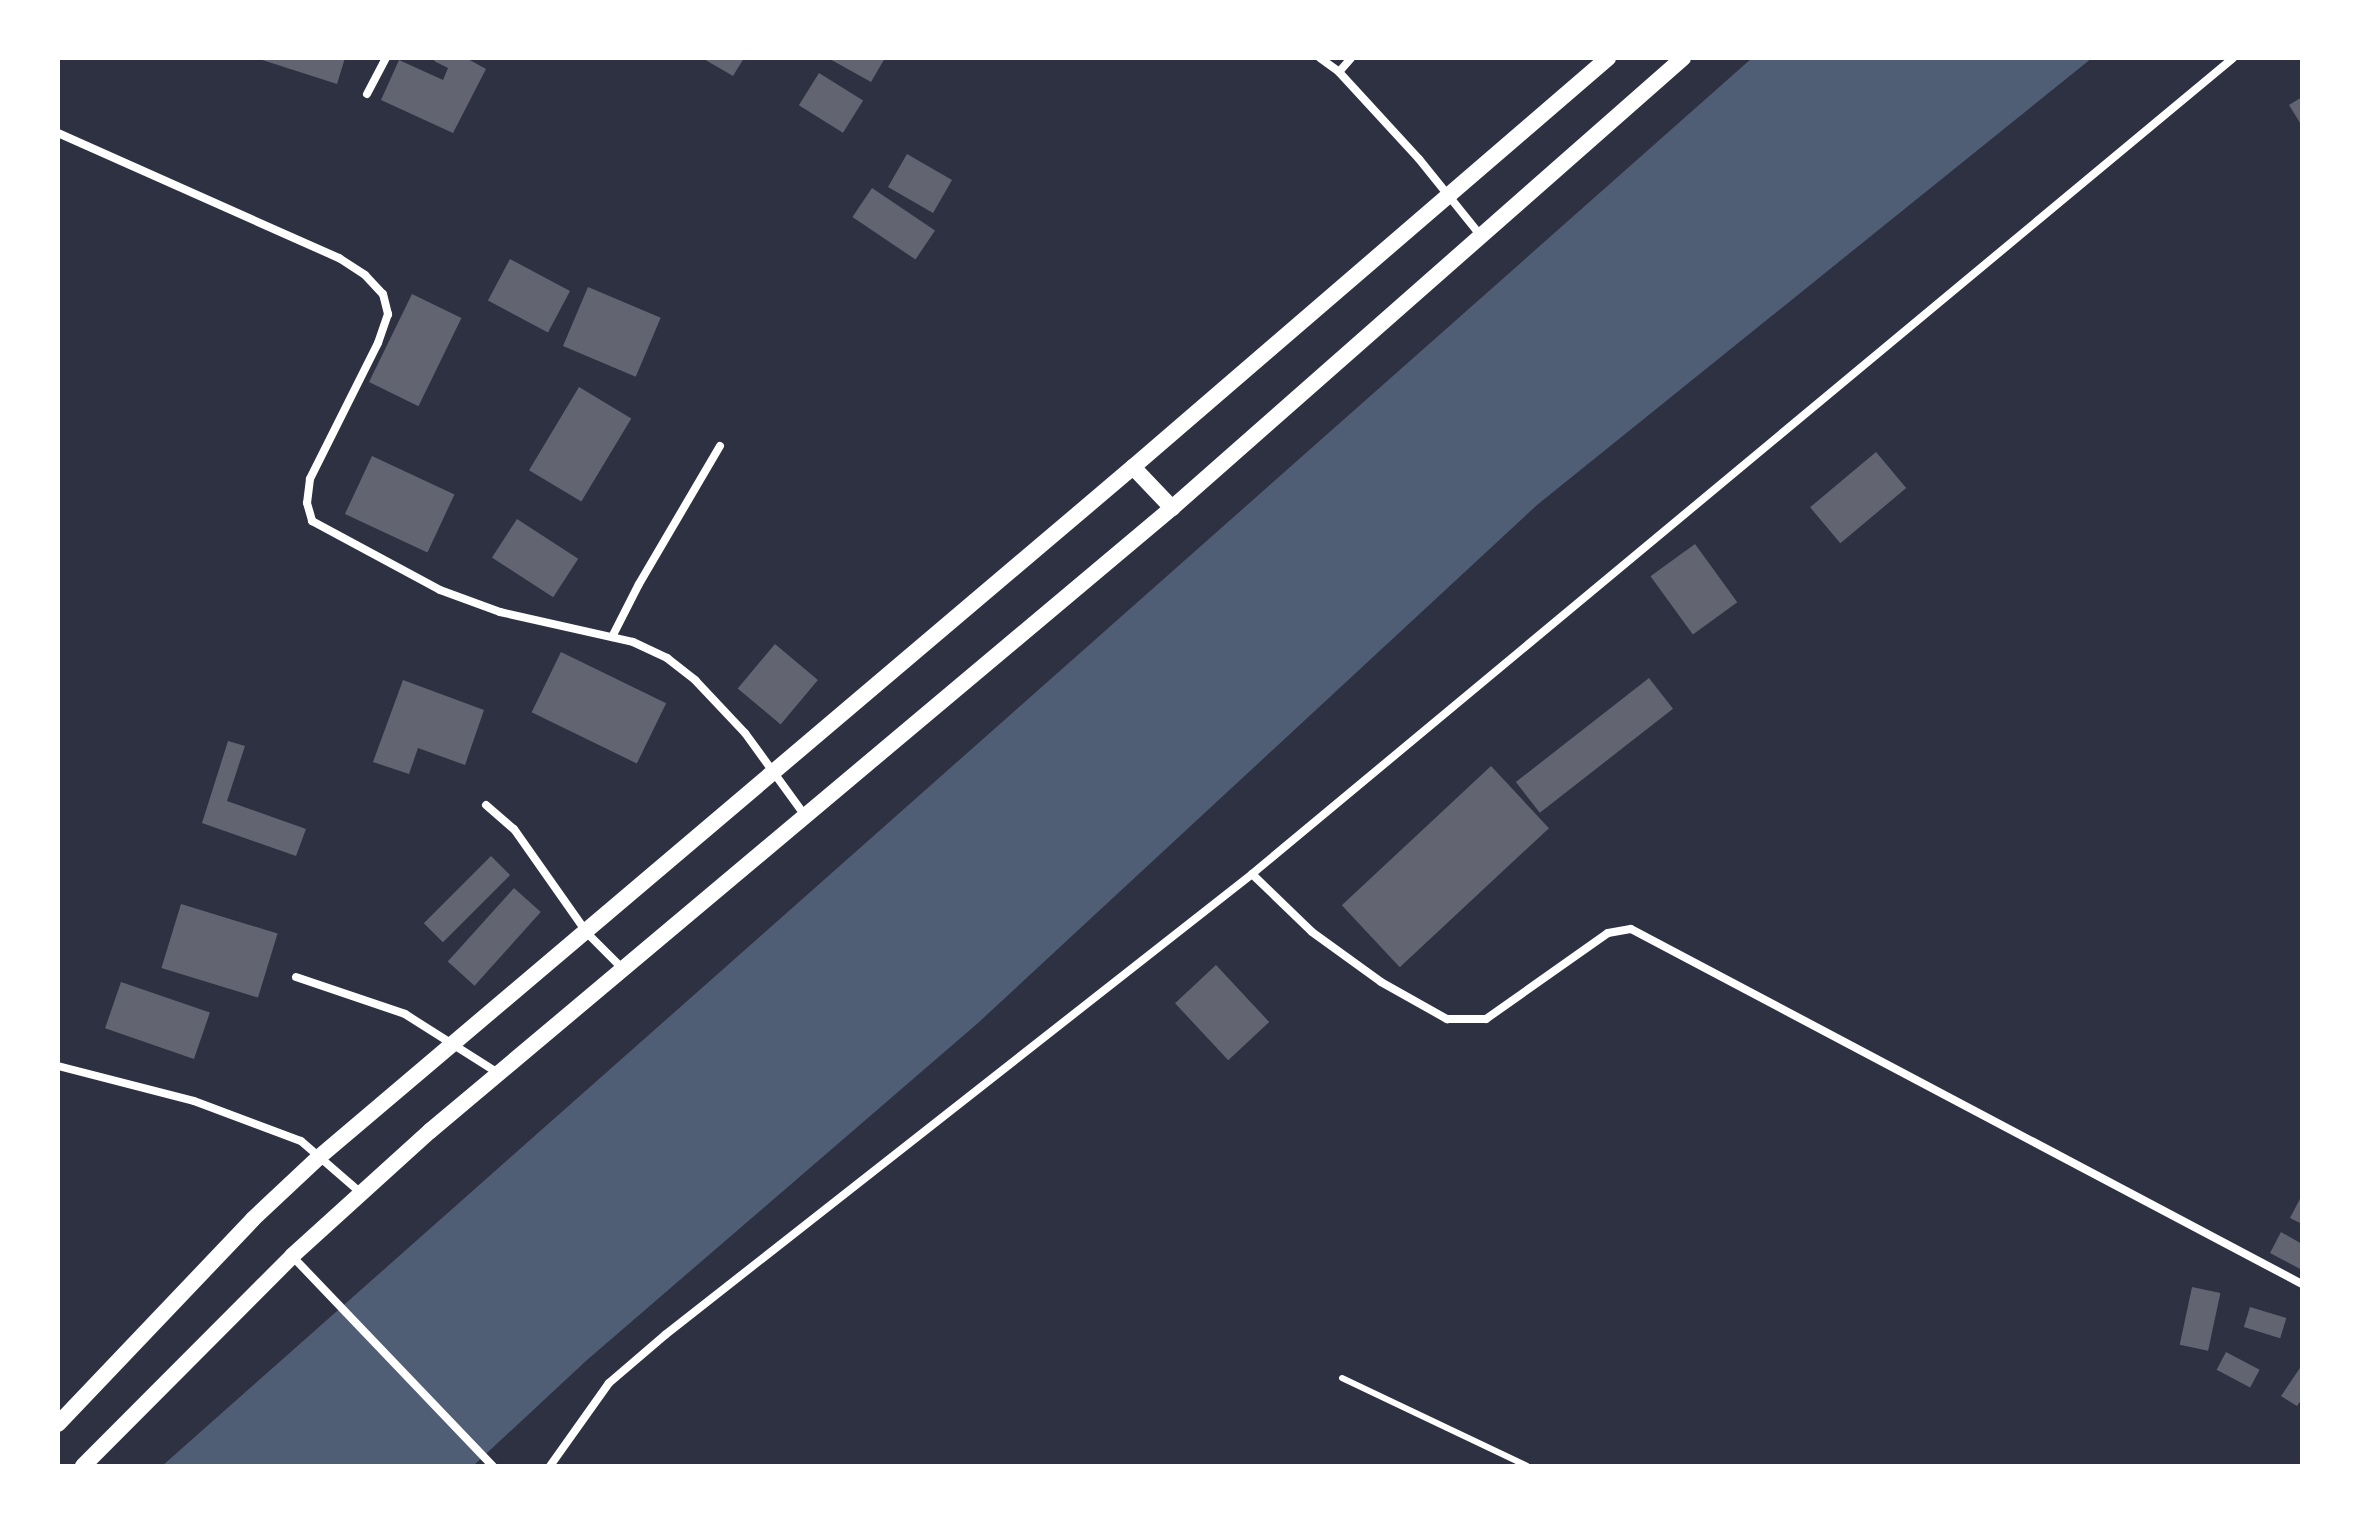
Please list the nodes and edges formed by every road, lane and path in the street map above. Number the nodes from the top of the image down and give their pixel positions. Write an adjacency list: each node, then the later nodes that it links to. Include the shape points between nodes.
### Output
1 (386, 58): 8 (street)
2 (1320, 58): 7 (street)
3 (1351, 58): 7 (street)
4 (1608, 58): 10 (main road)
5 (1683, 58): 11 (main road)
6 (2233, 58): 19 (street)
7 (1339, 72): 10 (street)
8 (367, 94)
9 (58, 133): 15 (street, via 339,258 383,294 388,314 378,343 310,479 307,503 312,521 440,590 500,612)
10 (1447, 197): 11 (street); 13 (main road)
11 (1480, 235): 14 (main road)
12 (720, 446): 15 (street)
13 (1133, 467): 14 (main road); 16 (main road)
14 (1172, 508): 18 (main road)
15 (612, 637): 16 (street, via 667,658 695,680 745,733)
16 (772, 774): 18 (street); 20 (main road)
17 (486, 805): 20 (street, via 514,829)
18 (806, 817): 21 (main road)
19 (1252, 874): 29 (street, via 1312,932 1381,982 1447,1019 1486,1019 1608,933 1631,929); 34 (street, via 665,1335 609,1383)
20 (587, 933): 21 (street); 23 (main road)
21 (624, 970): 25 (main road)
22 (296, 977): 23 (street, via 405,1014)
23 (451, 1045): 25 (street); 26 (main road)
24 (58, 1066): 26 (street, via 194,1101 301,1141)
25 (499, 1073): 27 (main road)
26 (318, 1158): 27 (street); 31 (main road)
27 (361, 1193): 28 (main road)
28 (292, 1256): 32 (main road); 33 (street)
29 (2302, 1284)
30 (1342, 1378): 35 (lane)
31 (58, 1424)
32 (83, 1466)
33 (493, 1466)
34 (550, 1466)
35 (1527, 1466)

